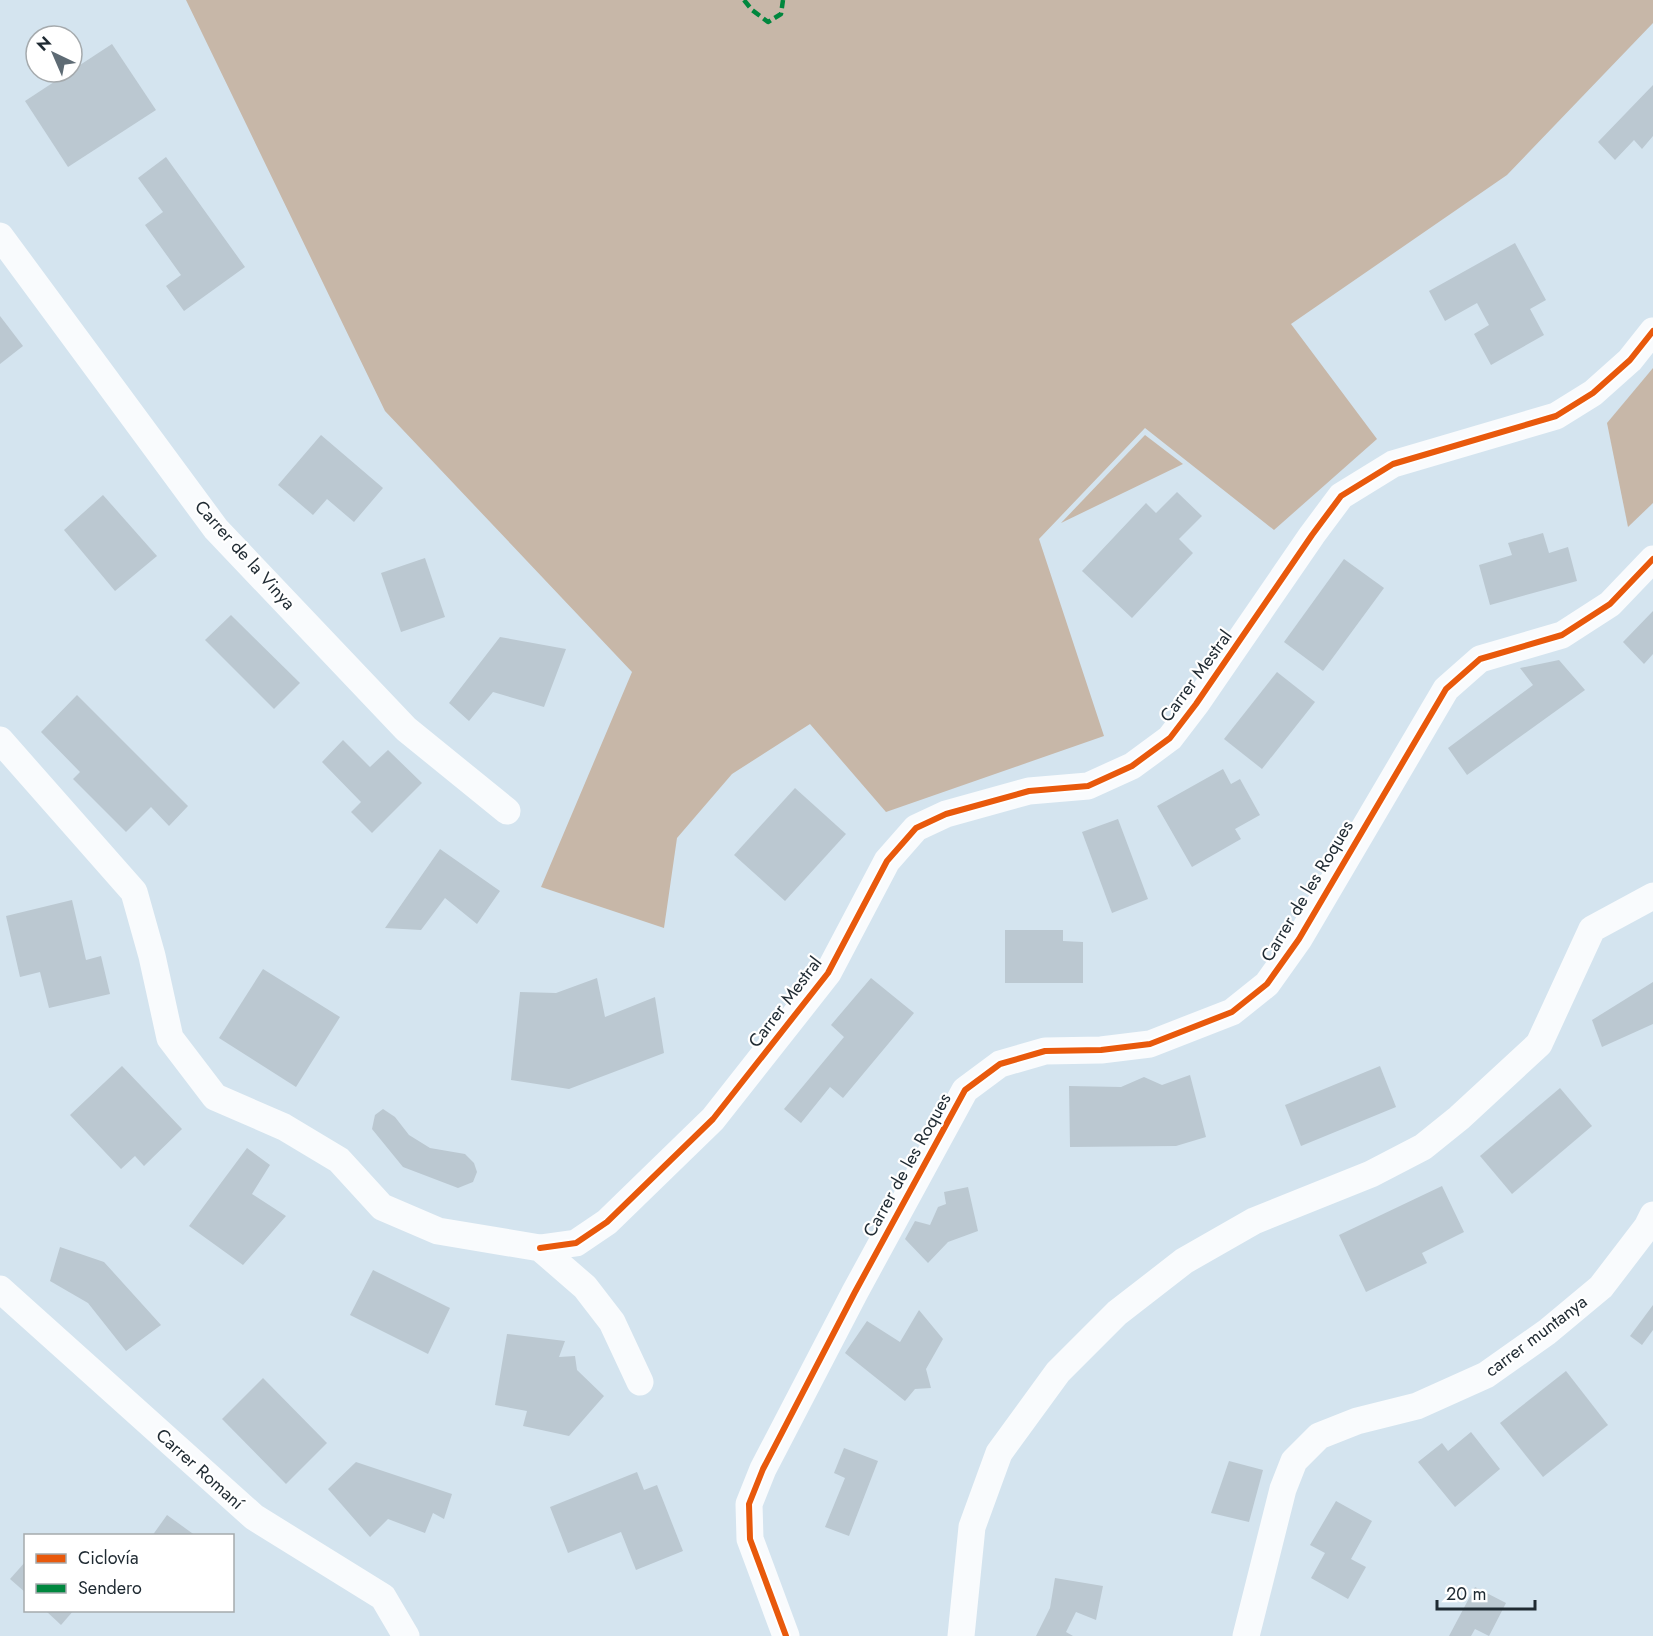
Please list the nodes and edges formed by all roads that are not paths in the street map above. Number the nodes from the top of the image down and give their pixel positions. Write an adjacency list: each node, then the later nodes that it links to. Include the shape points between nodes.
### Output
1 (0, 236): 5 (street, Carrer de la Vinya, via 216,529 405,729)
2 (1653, 331): 8 (street, Carrer Mestral, via 1630,360 1593,393 1556,416 1393,464 1341,496 1170,738 1132,766 1088,786 1029,791 946,814 916,828 887,861 828,973 713,1119 607,1222 576,1243)
3 (1653, 559): 12 (street, Carrer de les Roques, via 1610,604 1562,635 1480,659 1446,689 1299,939 1268,984 1232,1012 1150,1044 1045,1051 1000,1064 965,1090 855,1292 763,1469 749,1504 750,1539)
4 (0, 740): 8 (street, via 134,892 170,1038 215,1097 284,1127 339,1160 382,1207 438,1231)
5 (507, 811)
6 (1653, 896): 13 (street, via 1592,929 1539,1044 1423,1147 1371,1174 1254,1221 1184,1261 1117,1313 1058,1372 999,1453 972,1527)
7 (1653, 1215): 14 (street, carrer muntanya, via 1601,1287 1494,1369 1417,1406 1357,1421 1319,1436 1294,1461)
8 (540, 1248): 10 (street, via 585,1287 612,1322)
9 (0, 1289): 11 (street, Carrer Romaní, via 254,1517 383,1597)
10 (640, 1382)
11 (406, 1636)
12 (786, 1636)
13 (961, 1636)
14 (1246, 1636)

